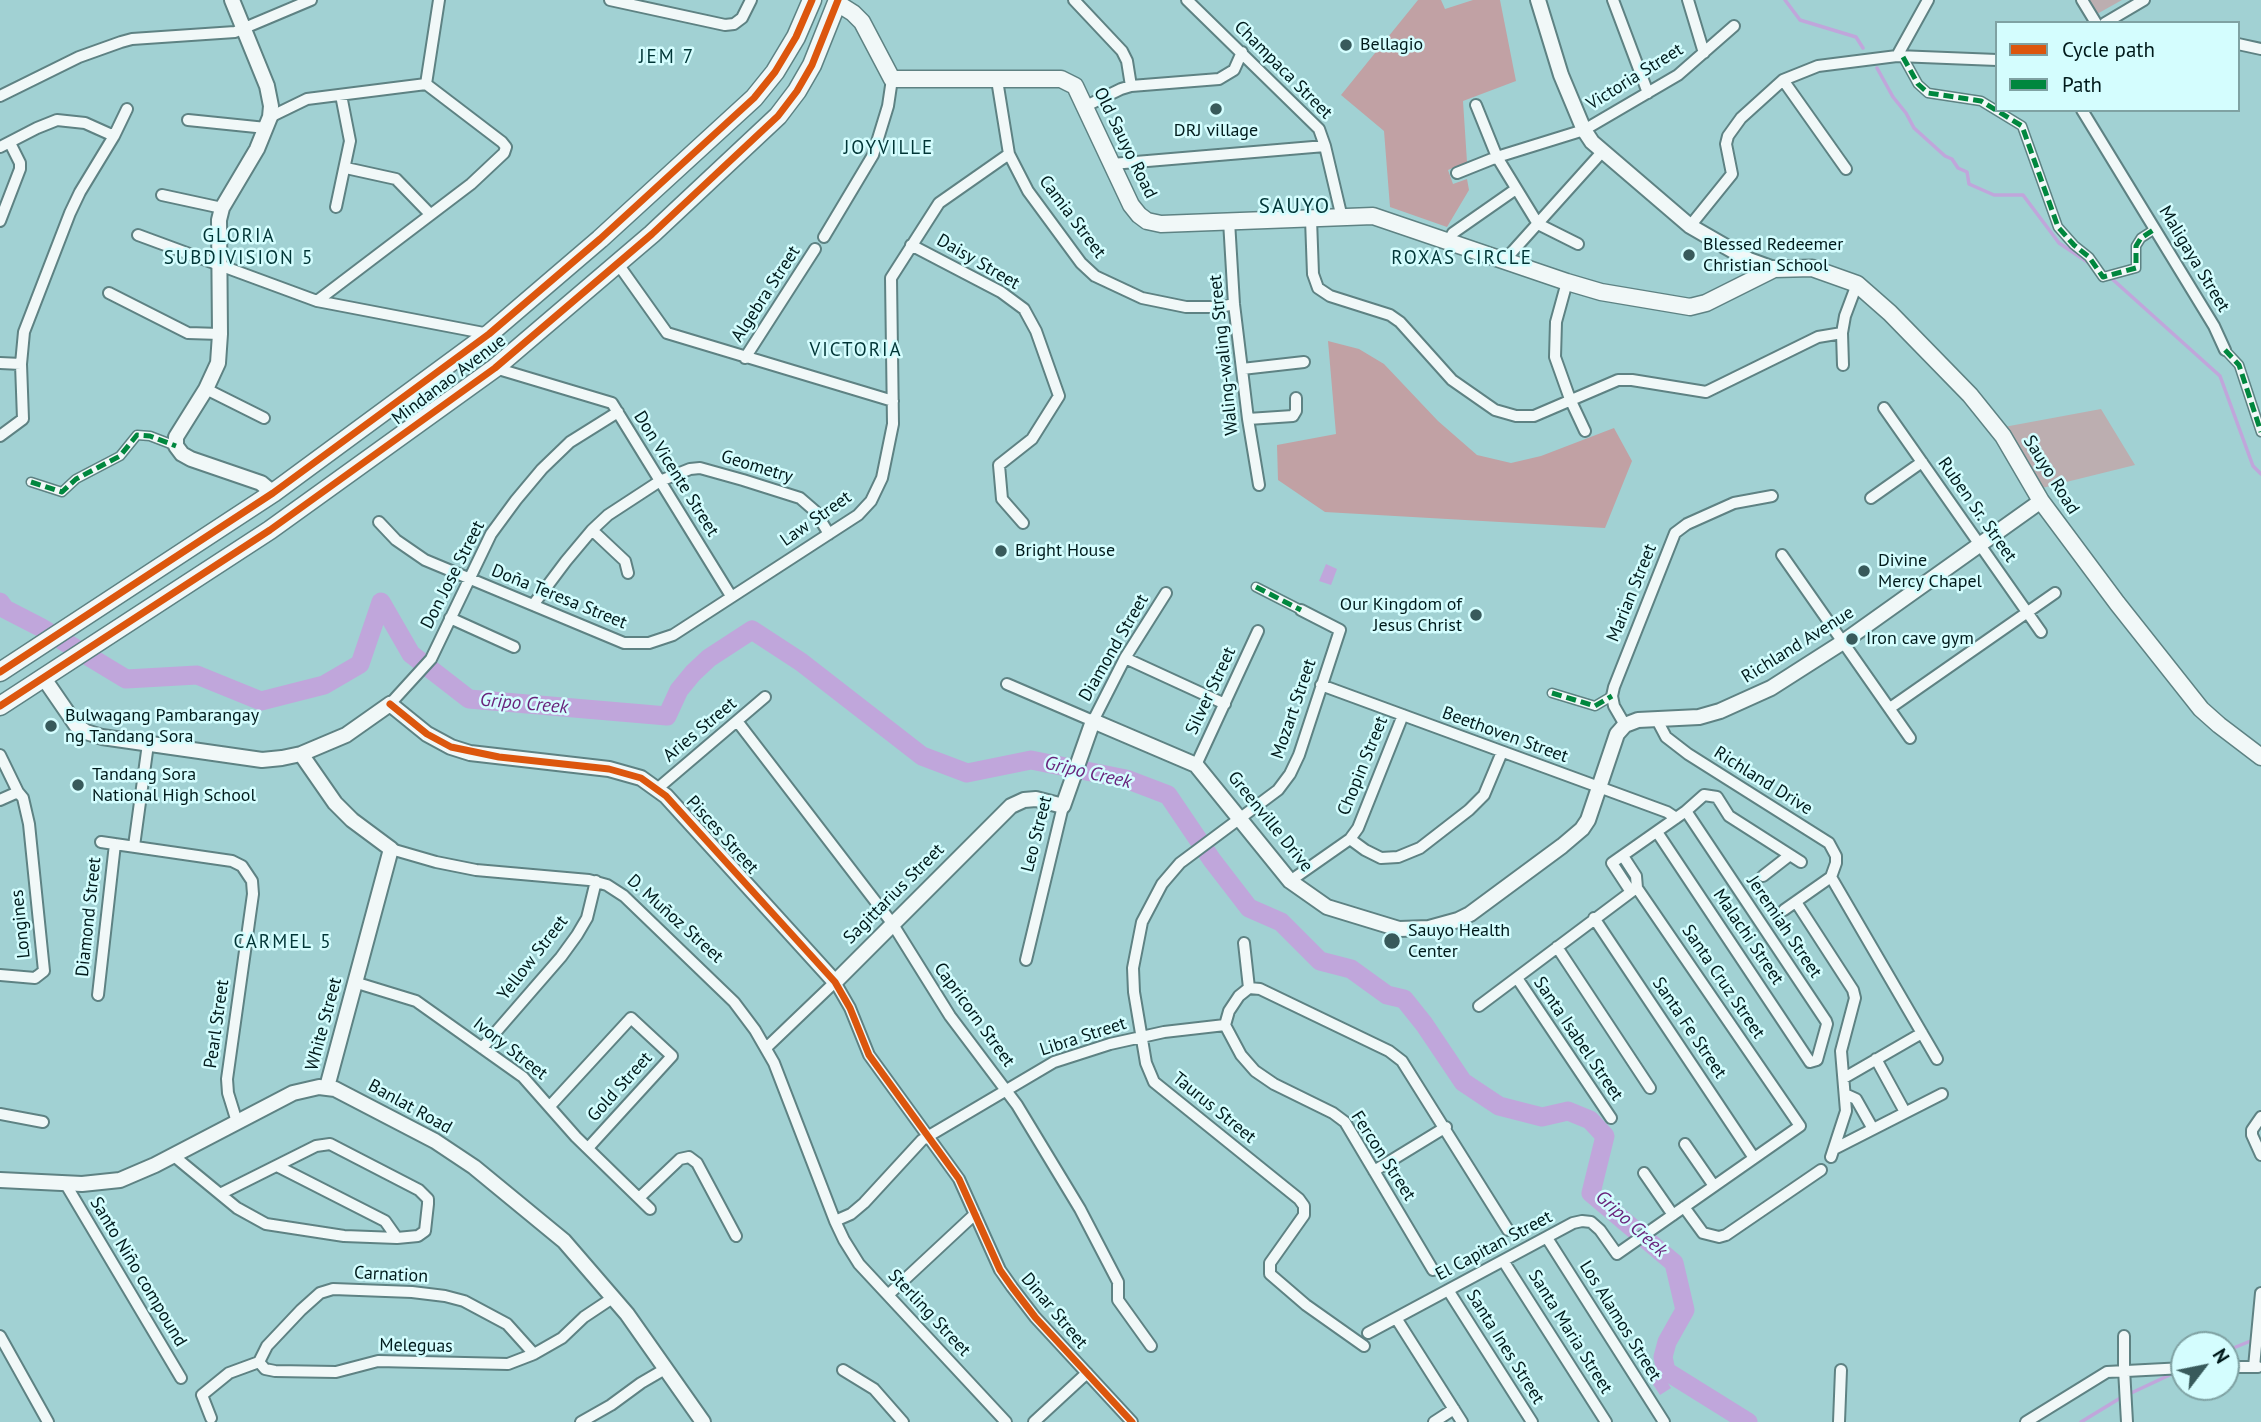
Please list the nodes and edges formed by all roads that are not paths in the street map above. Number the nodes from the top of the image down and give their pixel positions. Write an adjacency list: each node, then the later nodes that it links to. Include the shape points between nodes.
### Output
1 (232, 0): 19 (street)
2 (310, 0): 19 (street)
3 (439, 0): 29 (street)
4 (611, 0): 5 (street, via 725,25 742,18)
5 (751, 0)
6 (812, 0): 51 (main road, Mindanao Avenue, via 775,72 754,98)
7 (1074, 0): 30 (street, via 1122,51)
8 (1187, 0): 22 (street, Champaca Street)
9 (1538, 0): 42 (street)
10 (1613, 0): 31 (street)
11 (1688, 0): 23 (street, Victoria Street)
12 (1928, 0): 24 (street)
13 (2082, 0): 16 (street)
14 (2144, 0): 17 (street)
15 (838, 2): 26 (main road, via 862,22); 56 (main road, Mindanao Avenue, via 797,91 778,116)
16 (2095, 21)
17 (2113, 21)
18 (1734, 26): 23 (street, Victoria Street)
19 (243, 28): 33 (street, via 121,42); 41 (street, via 267,86)
20 (2240, 44): 21 (street)
21 (2261, 49)
22 (1242, 52): 30 (street, via 1234,70 1220,79); 45 (street, Champaca Street, via 1315,124)
23 (1704, 53): 31 (street, Victoria Street)
24 (1900, 57): 25 (street); 28 (street, via 1818,66); 37 (street, via 1928,93 1981,101)
25 (1995, 60)
26 (892, 79): 27 (main road, Old Sauyo Road); 70 (street, via 873,155)
27 (997, 80): 35 (main road, Old Sauyo Road, via 1061,79 1075,86); 47 (street, Camia Street)
28 (1783, 80): 52 (street); 67 (street, via 1728,136 1732,174)
29 (426, 84): 32 (street); 61 (street, via 506,147 471,184)
30 (1131, 86): 35 (street)
31 (1648, 93): 42 (street, Victoria Street)
32 (341, 95): 41 (street, via 307,99); 50 (street, via 350,134)
33 (0, 96)
34 (1476, 105): 48 (street)
35 (1086, 106): 49 (main road, Old Sauyo Road)
36 (127, 109): 43 (street)
37 (1995, 110)
38 (1999, 112): 68 (street, via 2022,126 2058,227 2103,277 2136,268 2136,246)
39 (2083, 112): 68 (street, Maligaya Street)
40 (188, 120): 41 (street)
41 (268, 123): 60 (street)
42 (1584, 130): 46 (street); 48 (street, Victoria Street)
43 (114, 136): 44 (street, via 85,122 57,120); 91 (street, via 70,213 24,332)
44 (5, 145): 64 (street, via 20,169)
45 (1325, 146): 49 (street); 62 (street, Champaca Street)
46 (1602, 152): 66 (street); 67 (street)
47 (1009, 154): 73 (street, via 939,204); 83 (street, Camia Street, via 1054,228 1095,276 1162,304)
48 (1497, 157): 53 (street, Victoria Street); 55 (street)
49 (1112, 164): 65 (main road, Old Sauyo Road, via 1131,205 1147,221)
50 (346, 169): 59 (street); 61 (street, via 396,179)
51 (677, 169): 54 (main road, Mindanao Avenue); 56 (main road, via 687,183)
52 (1846, 169)
53 (1457, 173)
54 (661, 183): 58 (main road, via 675,192); 86 (main road, Mindanao Avenue)
55 (1516, 189): 66 (street); 71 (street, via 1453,233)
56 (701, 191): 58 (main road, Mindanao Avenue)
57 (162, 195): 60 (street)
58 (684, 206): 76 (main road, Mindanao Avenue)
59 (336, 207)
60 (222, 208): 77 (street)
61 (430, 214): 82 (street)
62 (1342, 218): 63 (main road, Old Sauyo Road); 71 (main road, Old Sauyo Road, via 1373,216)
63 (1311, 219): 65 (main road, Old Sauyo Road); 97 (street, via 1314,281 1324,293 1400,322 1452,380 1495,410 1534,415)
64 (0, 221)
65 (1228, 222): 83 (street, Waling-waling Street)
66 (1538, 224): 72 (street); 75 (street)
67 (1690, 226): 78 (street)
68 (2155, 229): 87 (street, Maligaya Street)
69 (138, 235): 77 (street)
70 (824, 237)
71 (1448, 242): 75 (main road, Old Sauyo Road)
72 (1578, 244)
73 (911, 245): 98 (street, Law Street, via 891,278); 116 (street, Daisy Street, via 1001,292 1024,309 1037,331 1059,396 1032,439 999,465 1002,499)
74 (815, 249): 88 (street, Algebra Street)
75 (1504, 261): 79 (main road, Old Sauyo Road)
76 (618, 264): 88 (street, via 667,333); 93 (main road, Mindanao Avenue)
77 (218, 266): 82 (street); 85 (street)
78 (1774, 269): 79 (main road, Old Sauyo Road, via 1690,307); 80 (main road, Sauyo Road, via 1812,268)
79 (1567, 282): 97 (street, via 1554,339 1555,357)
80 (1857, 284): 84 (street); 114 (main road, Sauyo Road, via 1970,395 2003,436)
81 (109, 293): 85 (street, via 188,333)
82 (317, 301): 86 (street)
83 (1234, 304): 94 (street, Waling-waling Street)
84 (1842, 333): 92 (street); 97 (street, via 1818,337 1706,392 1618,380)
85 (220, 334): 95 (street, via 218,363)
86 (489, 334): 111 (main road, Mindanao Avenue)
87 (2225, 350): 104 (street, Maligaya Street, via 2239,365)
88 (745, 358): 98 (street)
89 (1304, 362): 94 (street)
90 (0, 363): 91 (street)
91 (21, 363): 105 (street, via 23,419)
92 (1843, 365)
93 (495, 368): 100 (street, Don Vicente Street, via 612,403); 122 (main road, Mindanao Avenue)
94 (1242, 369): 102 (street, Waling-waling Street)
95 (206, 389): 101 (street); 106 (street, via 176,437)
96 (1296, 398): 102 (street, via 1293,416)
97 (1570, 399): 103 (street)
98 (893, 401): 118 (street, Law Street, via 882,478 871,501)
99 (1884, 408): 107 (street, Ruben Sr. Street)
100 (618, 412): 108 (street, Don Vicente Street); 124 (street, Don Jose Street, via 570,442 542,469 491,534)
101 (264, 418)
102 (1248, 419): 110 (street, Waling-waling Street)
103 (1585, 430)
104 (2261, 432)
105 (0, 436)
106 (176, 446): 109 (street, via 137,435 120,456 76,479 62,492); 111 (street, via 191,459 261,483)
107 (1922, 463): 113 (street); 120 (street, Ruben Sr. Street)
108 (660, 481): 117 (street, Geometry); 118 (street, Geometry, via 700,468 743,480 800,498 815,510); 128 (street, Don Vicente Street)
109 (31, 482)
110 (1259, 485)
111 (273, 493): 119 (main road, Mindanao Avenue)
112 (1772, 496): 143 (street, Marian Street, via 1734,503 1675,533)
113 (1871, 498)
114 (2041, 501): 120 (street, Richland Avenue); 159 (main road, Sauyo Road, via 2201,709)
115 (379, 522): 124 (street, Doña Teresa Street, via 425,560)
116 (1023, 523)
117 (592, 530): 123 (street, via 625,561); 129 (street, Geometry)
118 (829, 534): 128 (street, Law Street)
119 (206, 537): 122 (main road); 138 (main road, Mindanao Avenue)
120 (1979, 544): 131 (street, Ruben Sr. Street); 135 (street, Richland Avenue)
121 (1782, 555): 135 (street)
122 (222, 562): 139 (main road, Mindanao Avenue)
123 (628, 573)
124 (467, 579): 129 (street, Doña Teresa Street); 132 (street, Don Jose Street)
125 (1256, 587): 130 (street)
126 (1166, 593): 137 (street, Diamond Street)
127 (2054, 593): 131 (street)
128 (731, 596): 129 (street, Doña Teresa Street, via 673,635 649,642 624,643)
129 (533, 605)
130 (1301, 610): 141 (street, Mozart Street, via 1340,630)
131 (2027, 612): 134 (street, Ruben Sr. Street); 148 (street)
132 (450, 618): 136 (street); 145 (street, Don Jose Street, via 425,668)
133 (1258, 631): 146 (street, Silver Street)
134 (2041, 632)
135 (1843, 642): 148 (street); 151 (street, Richland Avenue, via 1771,688 1720,711)
136 (514, 648)
137 (1125, 658): 146 (street); 152 (street, Diamond Street)
138 (0, 673)
139 (43, 677): 147 (main road, Mindanao Avenue); 155 (street, via 76,726 102,737)
140 (1007, 684): 152 (street, Greenville Drive)
141 (1321, 685): 149 (street, Beethoven Street); 167 (street, Mozart Street, via 1290,774 1278,790)
142 (1552, 692): 143 (street, via 1595,706)
143 (1612, 696): 153 (street)
144 (765, 697): 150 (street, Aries Street)
145 (390, 704): 157 (street, via 346,735); 161 (street, Pisces Street, via 451,747 499,758 609,769 641,778)
146 (1224, 704): 160 (street, Silver Street)
147 (0, 706)
148 (1890, 708): 154 (street)
149 (1403, 715): 156 (street, Beethoven Street); 169 (street, Chopin Street)
150 (737, 720): 161 (street, Aries Street); 185 (street, Capricorn Street)
151 (1657, 720): 153 (street, Richland Avenue); 178 (street, Richland Drive, via 1666,737 1688,754 1829,843 1836,856)
152 (1093, 721): 160 (street, Greenville Drive); 165 (street, Leo Street)
153 (1625, 724): 162 (street, Greenville Drive)
154 (1910, 738)
155 (148, 744): 157 (street, via 262,760); 172 (street)
156 (1502, 752): 162 (street, Beethoven Street); 169 (street, via 1484,795 1420,848 1381,858)
157 (301, 754): 173 (street, D. Muñoz Street, via 335,803)
158 (0, 755): 163 (street)
159 (2261, 757)
160 (1196, 765): 167 (street, Greenville Drive)
161 (657, 789): 192 (street, Pisces Street)
162 (1600, 789): 166 (street, Beethoven Street); 180 (street, Greenville Drive, via 1588,820 1574,837 1470,914 1444,926 1418,930 1379,925 1327,908)
163 (16, 792): 164 (street); 189 (street, Longines, via 23,798 29,824 44,971 35,978)
164 (0, 800)
165 (1063, 806): 185 (street, Sagittarius Street, via 1036,799 1011,806); 188 (street, Leo Street)
166 (1681, 815): 168 (street); 174 (street, via 1704,795 1717,797 1729,816); 203 (street, Jeremiah Street, via 1826,1021 1820,1056)
167 (1239, 819): 180 (street, Greenville Drive); 198 (street, Taurus Street, via 1180,863 1162,884 1142,922 1133,968)
168 (1657, 832): 175 (street); 203 (street, Malachi Street)
169 (1350, 839): 180 (street, Chopin Street)
170 (101, 842): 171 (street, Pearl Street)
171 (115, 844): 172 (street, Pearl Street); 194 (street, Diamond Street)
172 (134, 846): 216 (street, Pearl Street, via 232,861 242,866 252,881 227,1079)
173 (391, 849): 179 (street, D. Muñoz Street, via 476,870); 191 (street, White Street)
174 (1790, 855): 176 (street); 177 (street)
175 (1623, 856): 181 (street, Santa Cruz Street, via 1636,876); 181 (street, Santa Cruz Street, via 1612,863)
176 (1801, 862)
177 (1763, 876)
178 (1831, 877): 182 (street); 197 (street)
179 (596, 881): 199 (street, Yellow Street, via 587,918 577,934); 200 (street, D. Muñoz Street, via 624,896 714,981)
180 (1290, 881)
181 (1634, 890): 184 (street); 217 (street, Santa Cruz Street)
182 (1796, 902): 183 (street); 204 (street, via 1853,990 1855,998 1841,1051)
183 (1784, 910)
184 (1594, 918): 187 (street); 225 (street, Santa Fe Street)
185 (892, 923): 192 (street, Sagittarius Street); 207 (street, Capricorn Street, via 950,1016)
186 (1244, 943): 193 (street)
187 (1557, 947): 190 (street); 206 (street)
188 (1027, 960)
189 (0, 975)
190 (1517, 978): 195 (street); 214 (street, Santa Isabel Street)
191 (354, 982): 199 (street, Ivory Street, via 416,1001); 205 (street, White Street)
192 (835, 982): 200 (street, Sagittarius Street); 220 (street, Pisces Street, via 869,1055)
193 (1249, 988): 196 (street, via 1238,996); 218 (street, via 1260,989 1389,1051 1412,1073)
194 (98, 995)
195 (1479, 1006)
196 (1225, 1025): 198 (street, Libra Street); 228 (street, Fercon Street, via 1255,1071 1340,1117)
197 (1922, 1033): 201 (street); 202 (street)
198 (1141, 1037): 207 (street, Libra Street, via 1054,1062); 255 (street, Taurus Street, via 1154,1082 1304,1206 1304,1214 1270,1263 1270,1274)
199 (482, 1048): 210 (street, Ivory Street, via 523,1077)
200 (766, 1048): 239 (street, D. Muñoz Street)
201 (1877, 1059): 204 (street); 211 (street)
202 (1937, 1059)
203 (1810, 1062)
204 (1844, 1078): 208 (street)
205 (327, 1087): 216 (street, via 293,1093); 249 (street, Banlat Road, via 384,1113 474,1167 564,1241)
206 (1650, 1088)
207 (1006, 1090): 220 (street, Libra Street); 254 (street, Capricorn Street, via 1080,1209 1118,1282 1118,1300)
208 (1845, 1094): 219 (street, via 1856,1099); 219 (street, via 1844,1122 1833,1153)
209 (1942, 1094): 211 (street)
210 (550, 1106): 222 (street, Ivory Street); 222 (street, Gold Street, via 631,1018 672,1056)
211 (1905, 1112): 219 (street)
212 (0, 1114): 215 (street)
213 (2261, 1117): 223 (street, via 2252,1130)
214 (1611, 1118)
215 (43, 1122)
216 (237, 1122): 224 (street)
217 (1800, 1126): 225 (street, El Capitan Street)
218 (1446, 1128): 228 (street); 240 (street)
219 (1873, 1129)
220 (929, 1135): 237 (street, Dinar Street, via 959,1179); 239 (street, Libra Street, via 864,1203)
221 (1685, 1144): 232 (street)
222 (588, 1148): 234 (street, Ivory Street)
223 (2261, 1155)
224 (174, 1156): 231 (street, via 120,1180); 233 (street)
225 (1755, 1158): 232 (street, El Capitan Street)
226 (277, 1166): 233 (street); 242 (street, via 386,1221); 242 (street, via 322,1144 336,1146 424,1194 428,1204 425,1231)
227 (1821, 1170): 235 (street, via 1719,1237 1703,1233)
228 (1374, 1171): 245 (street, Fercon Street)
229 (1644, 1173): 238 (street)
230 (0, 1180): 231 (street)
231 (65, 1183): 266 (street, Santo Niño compound)
232 (1714, 1186): 235 (street, El Capitan Street)
233 (220, 1194): 242 (street, via 266,1224 344,1236)
234 (639, 1198): 236 (street, Ivory Street); 241 (street, via 680,1159 689,1157 697,1163)
235 (1684, 1207): 238 (street, El Capitan Street)
236 (650, 1209)
237 (975, 1214): 248 (street); 265 (street, Dinar Street, via 1000,1270)
238 (1672, 1215): 243 (street, El Capitan Street, via 1617,1254 1591,1222 1573,1223)
239 (835, 1221): 248 (street, Sterling Street, via 859,1264)
240 (1508, 1230)
241 (736, 1236)
242 (397, 1238)
243 (1547, 1238): 244 (street, El Capitan Street); 281 (street, Los Alamos Street)
244 (1504, 1262): 246 (street, El Capitan Street); 280 (street, Santa Maria Street)
245 (1433, 1270)
246 (1448, 1290): 250 (street, El Capitan Street); 279 (street, Santa Ines Street)
247 (2261, 1293): 259 (street)
248 (888, 1295): 274 (street, Sterling Street)
249 (614, 1297): 256 (street, Meleguas); 261 (street, Banlat Road)
250 (1396, 1318): 251 (street, El Capitan Street); 267 (street)
251 (1368, 1333)
252 (0, 1336): 270 (street)
253 (2124, 1336): 264 (street)
254 (1151, 1346)
255 (1364, 1346)
256 (534, 1354): 257 (street, Meleguas, via 508,1364 378,1361 336,1372 275,1371); 257 (street, Carnation, via 507,1324 464,1301 412,1292 334,1289 320,1293 300,1310 267,1346)
257 (259, 1362): 269 (street, via 229,1373 202,1395)
258 (2240, 1367): 259 (street)
259 (2258, 1367)
260 (2170, 1368): 264 (street)
261 (666, 1369): 271 (street); 272 (street, Banlat Road)
262 (843, 1370): 273 (street, via 874,1390)
263 (1841, 1370): 282 (street)
264 (2124, 1370): 268 (street, via 2107,1372); 285 (street)
265 (1087, 1373): 275 (street); 276 (street, Dinar Street)
266 (181, 1378)
267 (1454, 1409): 277 (street); 278 (street)
268 (2046, 1409): 283 (street); 284 (street)
269 (211, 1418)
270 (48, 1422)
271 (581, 1422)
272 (703, 1422)
273 (903, 1422)
274 (1006, 1422)
275 (1034, 1422)
276 (1132, 1422)
277 (1434, 1422)
278 (1462, 1422)
279 (1532, 1422)
280 (1606, 1422)
281 (1664, 1422)
282 (1839, 1422)
283 (2026, 1422)
284 (2047, 1422)
285 (2127, 1422)

